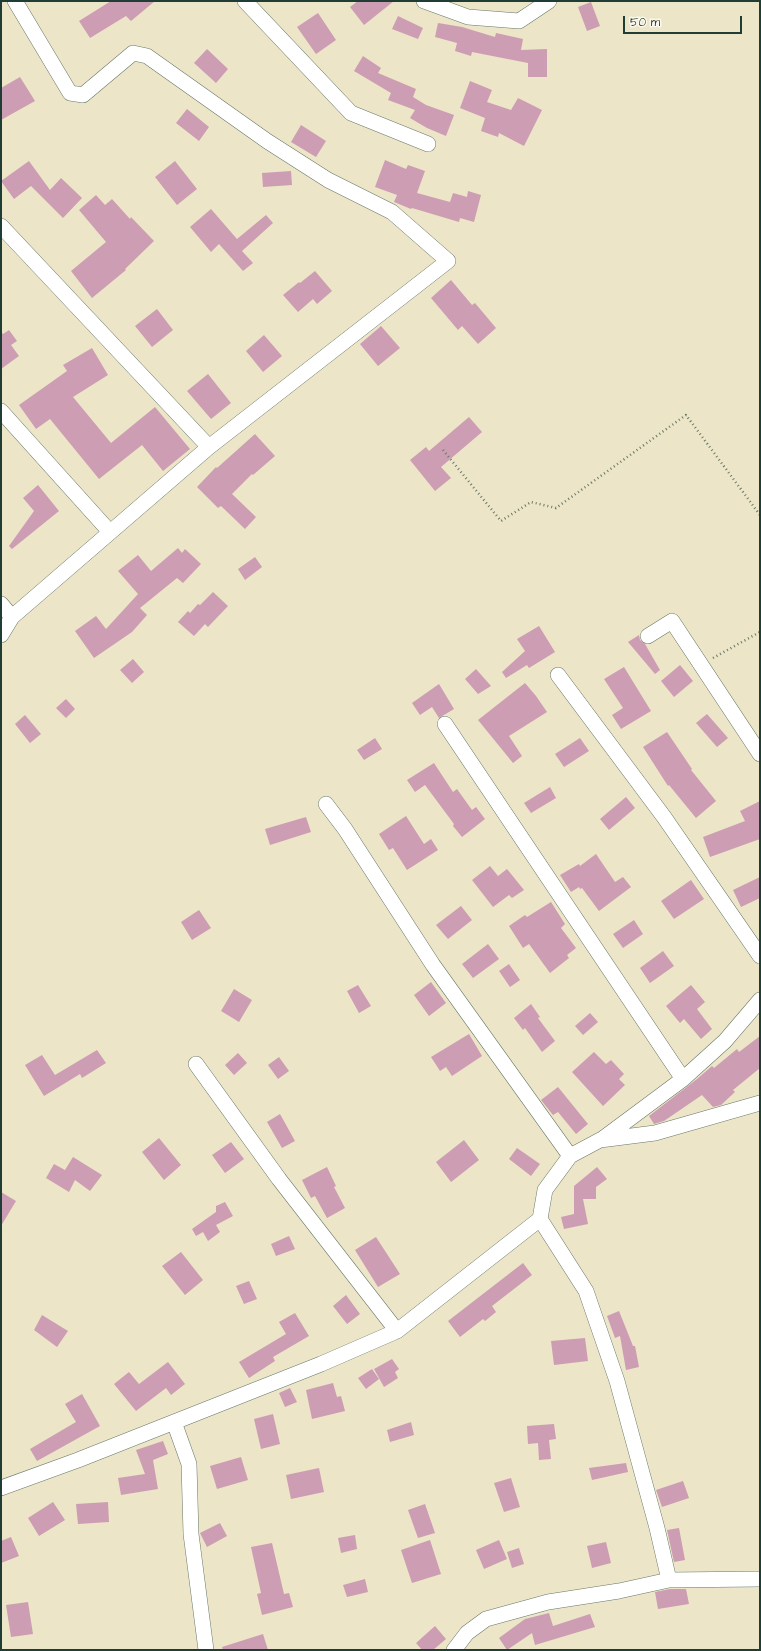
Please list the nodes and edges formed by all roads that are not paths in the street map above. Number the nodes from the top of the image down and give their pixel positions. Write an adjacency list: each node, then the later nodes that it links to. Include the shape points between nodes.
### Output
1 (15, 1): 8 (street, via 70,93 83,95 133,53 146,56 297,161 328,180 392,212 448,261)
2 (245, 1): 5 (street, via 351,113)
3 (424, 1): 4 (street, via 468,18 519,21)
4 (549, 1)
5 (428, 144)
6 (1, 226): 8 (street)
7 (1, 411): 9 (street)
8 (209, 447): 9 (street)
9 (110, 532): 11 (street)
10 (1, 604): 11 (street)
11 (12, 617): 12 (street)
12 (1, 635)
13 (648, 636): 16 (street, via 672,621)
14 (558, 675): 18 (street, via 664,817)
15 (445, 724): 21 (street)
16 (760, 754)
17 (326, 804): 24 (street, via 433,965)
18 (760, 956)
19 (760, 1000): 21 (street, via 724,1041)
20 (196, 1064): 26 (street, via 279,1179)
21 (683, 1079): 23 (street)
22 (760, 1103): 23 (street, via 655,1133)
23 (600, 1140): 24 (street)
24 (570, 1156): 25 (street, via 545,1190)
25 (540, 1219): 26 (street); 30 (street, via 586,1291 618,1381 657,1528)
26 (397, 1331): 27 (street)
27 (174, 1422): 28 (street); 31 (street, via 189,1464 191,1534)
28 (1, 1488)
29 (760, 1579): 30 (street)
30 (668, 1580): 32 (street, via 548,1602 486,1619 467,1633)
31 (206, 1650)
32 (454, 1650)

